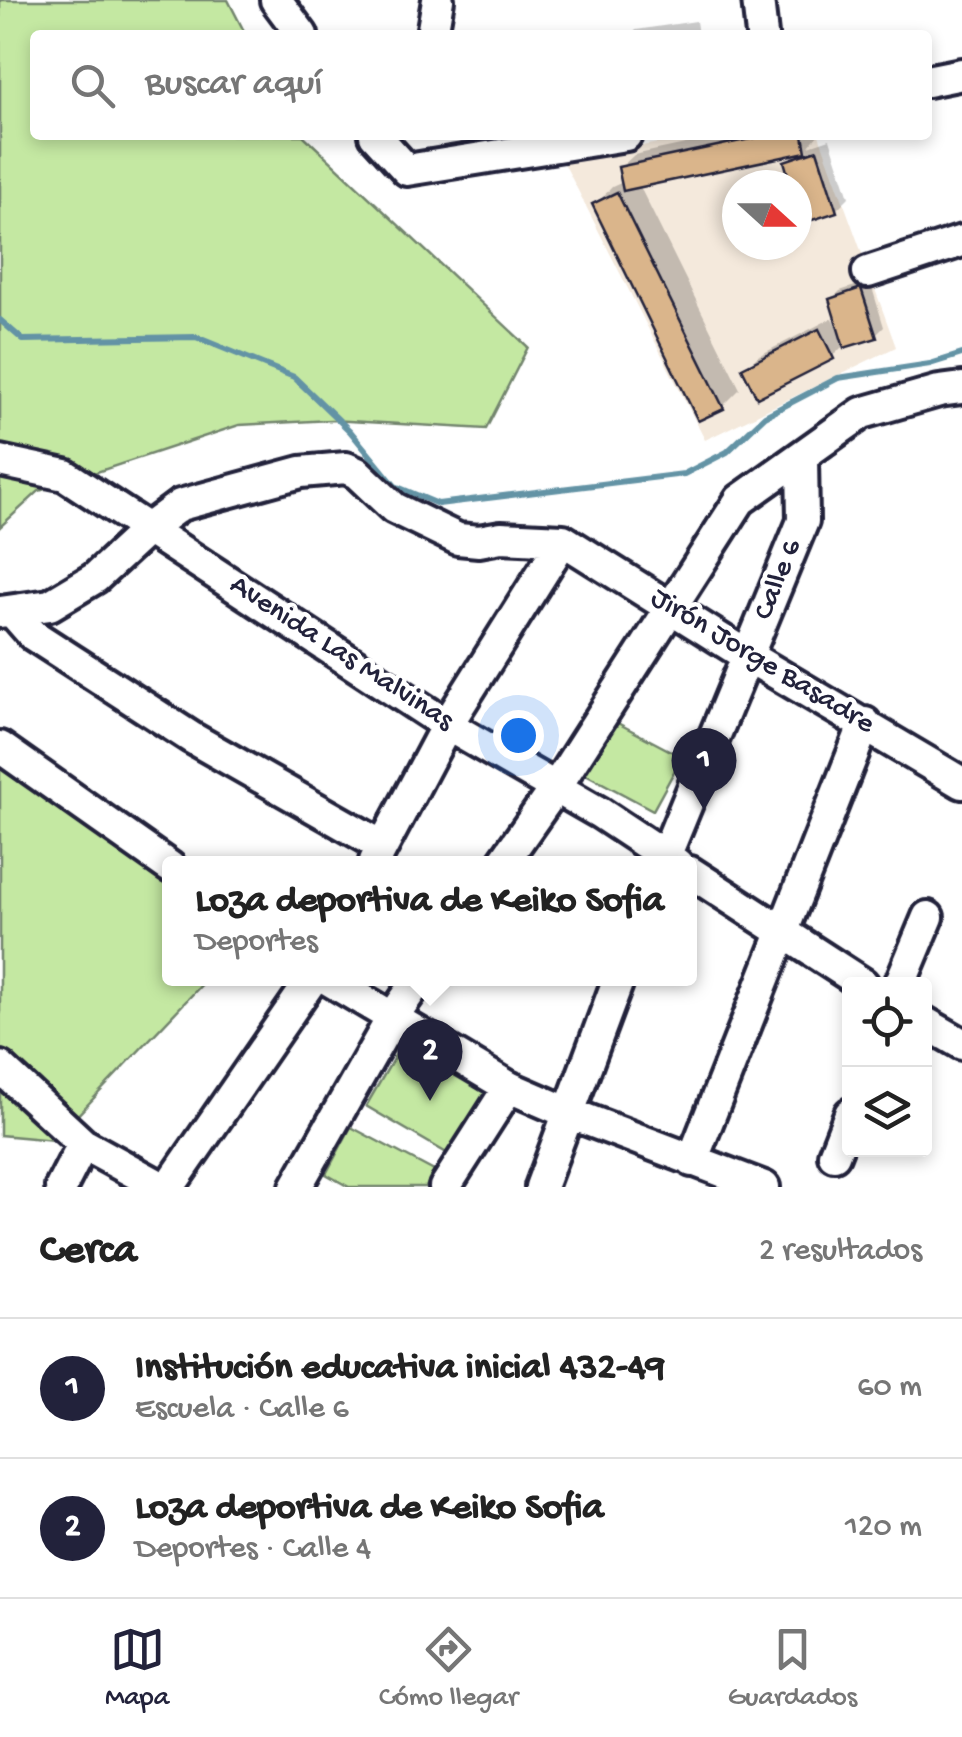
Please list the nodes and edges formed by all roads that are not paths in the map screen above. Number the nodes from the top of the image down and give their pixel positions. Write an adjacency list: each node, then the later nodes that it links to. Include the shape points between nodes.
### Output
1 (276, 0): 4 (street)
2 (438, 0): 5 (street)
3 (758, 0): 6 (street)
4 (298, 30)
5 (433, 30)
6 (761, 30)
7 (962, 74): 8 (street)
8 (932, 79)
9 (380, 140): 12 (street)
10 (413, 140): 12 (street)
11 (595, 140): 12 (street)
12 (407, 170)
13 (962, 240): 14 (street)
14 (868, 272)
15 (962, 388): 16 (street, via 862,413)
16 (802, 458): 20 (street, via 740,500); 22 (street, Calle 6, via 803,521)
17 (0, 461): 18 (street, Avenida Las Malvinas, via 65,476)
18 (149, 528): 19 (street, via 180,505 301,472 346,468 394,508 458,538); 21 (street, via 95,578 50,605); 24 (street, Avenida Las Malvinas)
19 (563, 540): 20 (street, Jirón Jorge Basadre); 24 (street)
20 (672, 608): 22 (street, Jirón Jorge Basadre); 27 (street)
21 (6, 612): 28 (street)
22 (749, 657): 23 (street, Jirón Jorge Basadre); 31 (street, Calle 6)
23 (865, 723): 26 (street, Jirón Jorge Basadre); 35 (street)
24 (447, 725): 27 (street, Avenida Las Malvinas); 28 (street)
25 (0, 748): 32 (street)
26 (962, 784)
27 (556, 788): 29 (street); 30 (street, Avenida Las Malvinas)
28 (378, 855)
29 (508, 856)
30 (662, 856)
31 (677, 856)
32 (162, 861)
33 (697, 878): 35 (street, Avenida Las Malvinas)
34 (928, 917): 37 (street)
35 (782, 931): 36 (street, Avenida Las Malvinas); 51 (street)
36 (852, 977)
37 (903, 977)
38 (307, 986): 54 (street)
39 (339, 986): 42 (street)
40 (414, 986): 42 (street)
41 (616, 986): 47 (street)
42 (392, 1018): 46 (street); 55 (street)
43 (932, 1027): 44 (street)
44 (962, 1044)
45 (0, 1068): 49 (street)
46 (509, 1087): 47 (street); 56 (street)
47 (570, 1113): 51 (street); 57 (street)
48 (842, 1134): 50 (street)
49 (83, 1144): 52 (street); 53 (street)
50 (834, 1155)
51 (692, 1161): 58 (street)
52 (61, 1187)
53 (161, 1187)
54 (169, 1187)
55 (296, 1187)
56 (445, 1187)
57 (540, 1187)
58 (764, 1187)

